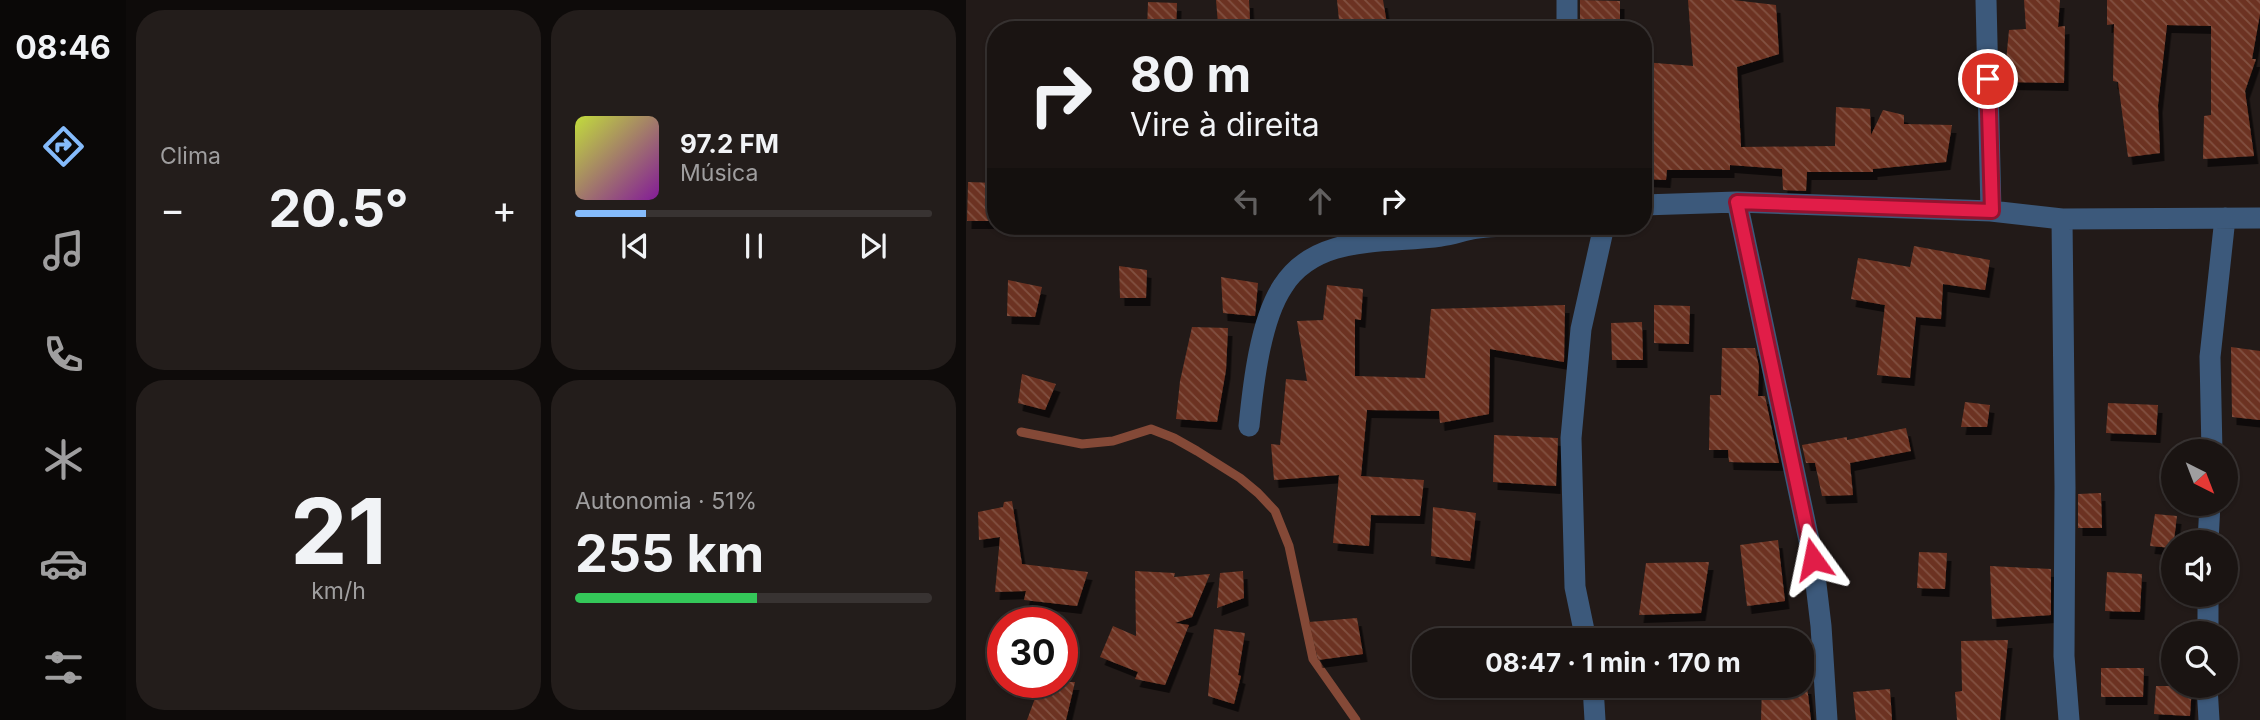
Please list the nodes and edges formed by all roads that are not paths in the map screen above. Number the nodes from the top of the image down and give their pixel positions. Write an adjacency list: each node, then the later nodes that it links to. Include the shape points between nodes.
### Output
1 (1567, 0): 3 (street)
2 (1986, 0): 6 (street)
3 (1567, 21)
4 (1737, 202): 5 (street); 6 (street); 18 (street, via 1813,559)
5 (1652, 205)
6 (1992, 211): 9 (street)
7 (2225, 218): 8 (street); 9 (street); 13 (street, via 2210,357)
8 (2260, 218)
9 (2062, 219): 19 (street, via 2064,656)
10 (1447, 235): 12 (street, via 1338,247 1300,267 1282,286 1270,316 1255,366)
11 (1602, 235): 14 (street, via 1581,329 1571,438 1575,587)
12 (1249, 426)
13 (2212, 439)
14 (1584, 628)
15 (1594, 698): 17 (street)
16 (2208, 698): 20 (street)
17 (1595, 720)
18 (1827, 720)
19 (2069, 720)
20 (2209, 720)

